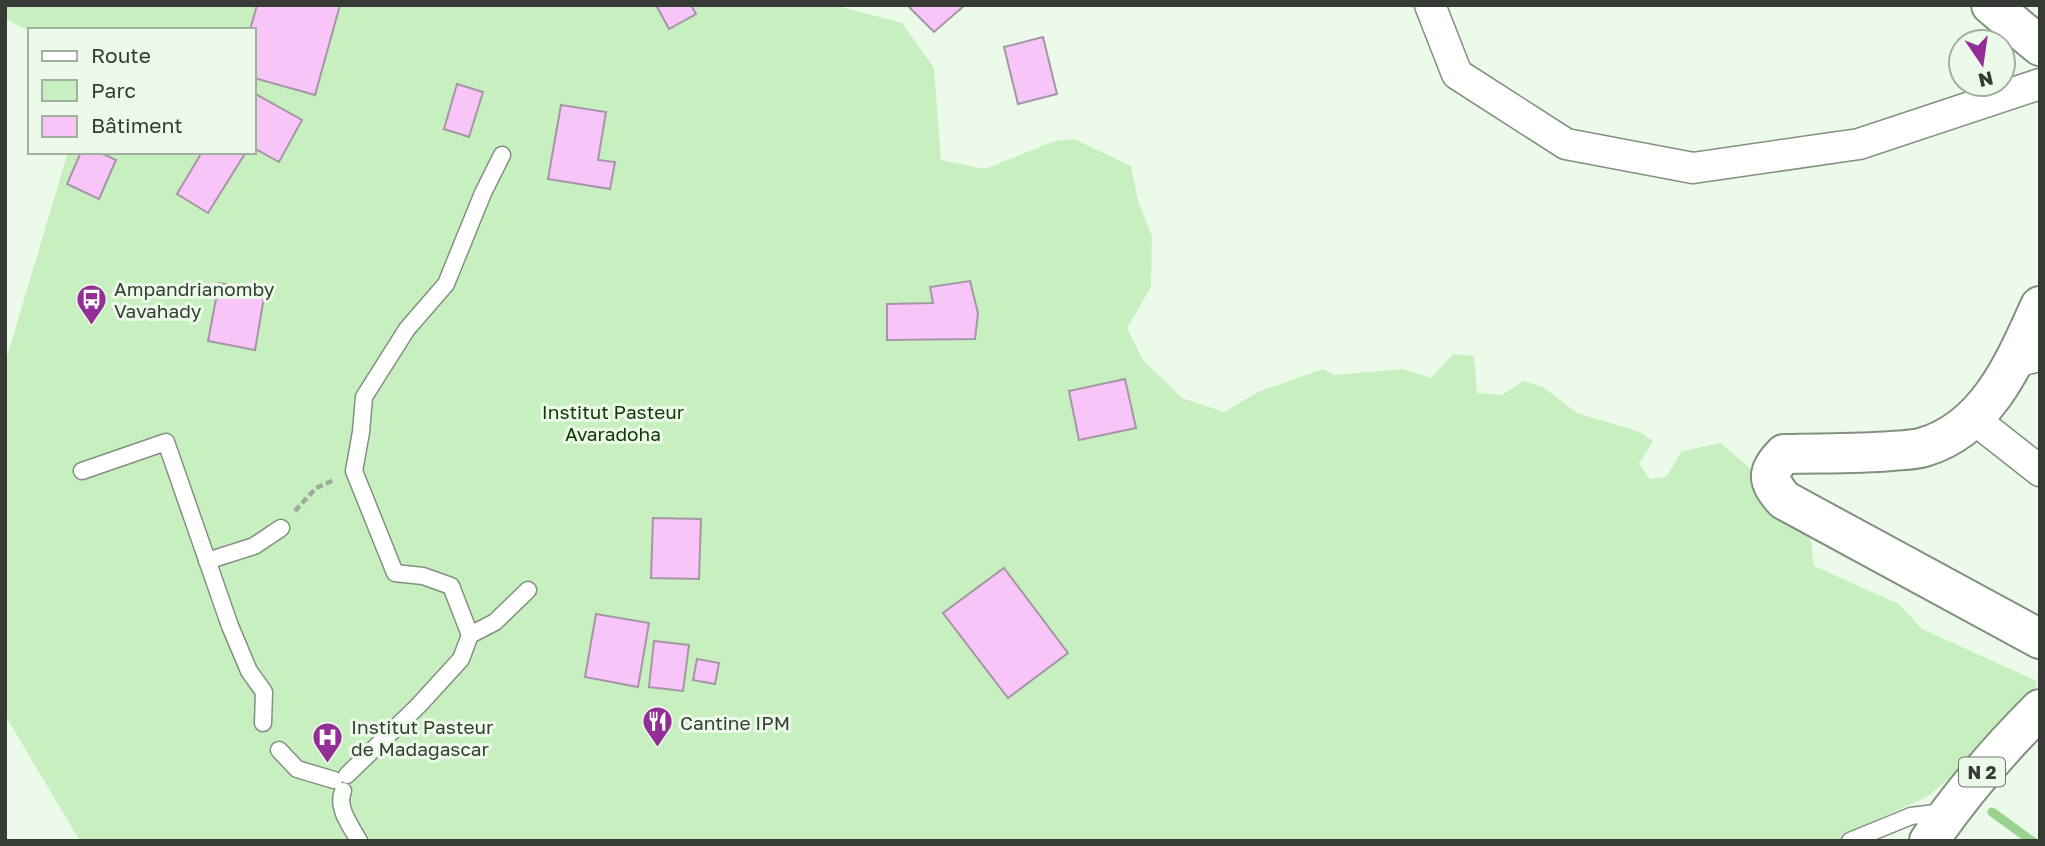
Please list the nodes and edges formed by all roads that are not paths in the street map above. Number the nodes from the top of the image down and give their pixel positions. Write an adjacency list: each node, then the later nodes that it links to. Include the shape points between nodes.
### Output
1 (1430, 5): 4 (street, via 1457,74 1566,144 1693,168 1859,144)
2 (1991, 5): 3 (street)
3 (2040, 46)
4 (2040, 84)
5 (502, 155): 14 (lane, via 446,284 407,329 364,397 354,471 395,573 451,586)
6 (2040, 306): 7 (street)
7 (2025, 367): 8 (street)
8 (1974, 419): 10 (street); 15 (street, via 1923,448 1784,454 1770,476 1773,488 1784,500)
9 (82, 471): 12 (lane, via 166,442)
10 (2040, 471)
11 (281, 528): 12 (lane, via 254,546)
12 (207, 561): 17 (lane, via 249,671 264,692)
13 (528, 590): 14 (lane, via 495,622)
14 (470, 635): 19 (lane, via 461,659)
15 (2040, 639)
16 (2040, 709): 20 (street, N 2, via 2004,745)
17 (263, 723)
18 (279, 750): 19 (lane, via 297,769)
19 (342, 782): 21 (lane, via 340,801)
20 (1939, 826): 22 (lane, via 1911,816)
21 (359, 841)
22 (1850, 841)

